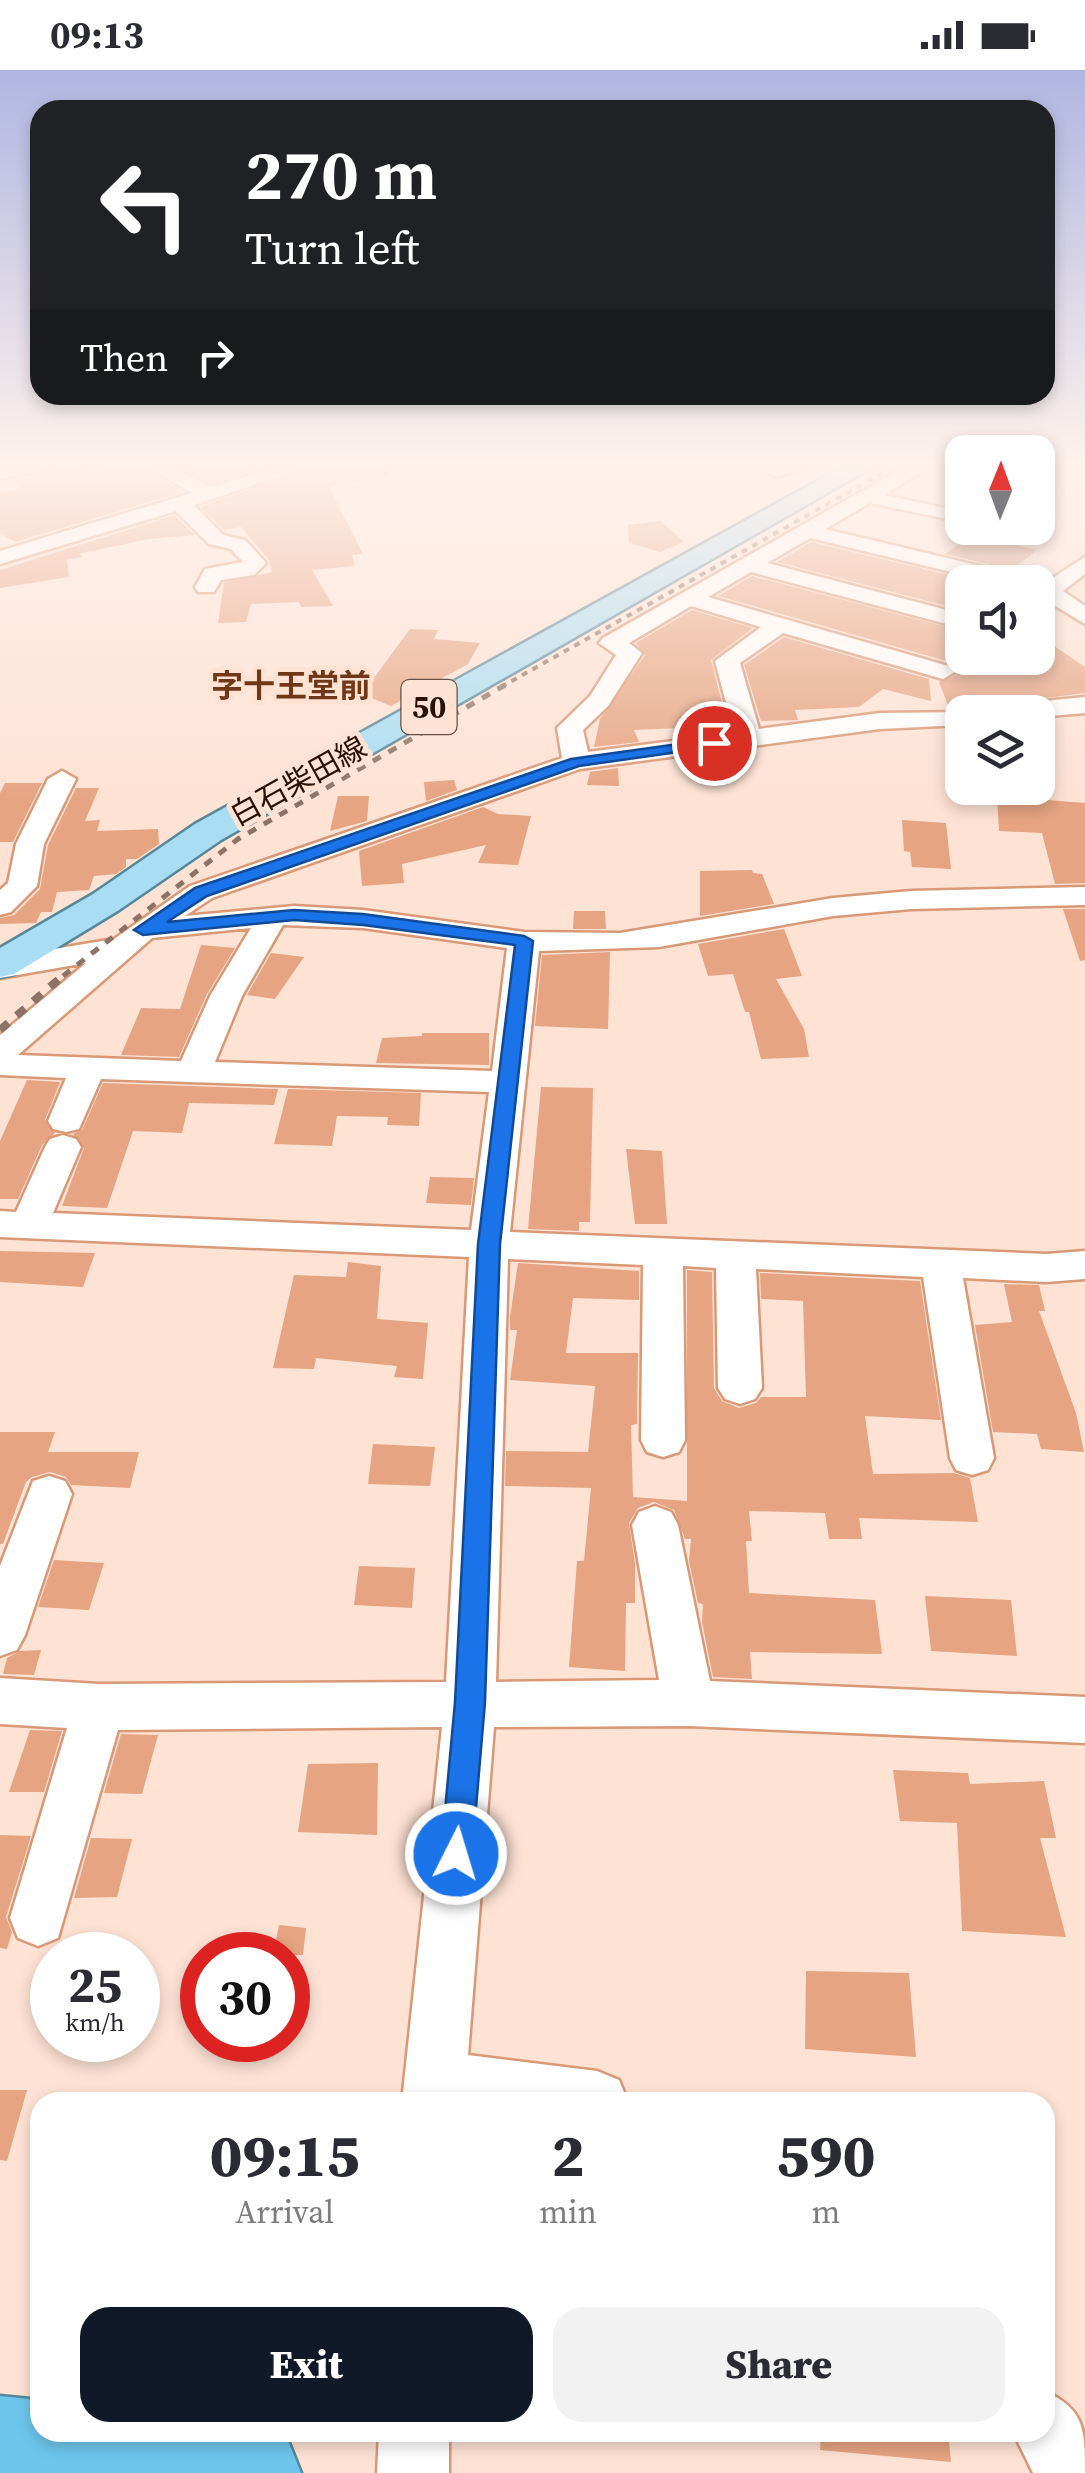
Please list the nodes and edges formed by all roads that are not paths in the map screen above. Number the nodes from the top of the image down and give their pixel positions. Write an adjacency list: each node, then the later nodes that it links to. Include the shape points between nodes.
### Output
1 (212, 576): 5 (street)
2 (665, 576): 26 (main road, 白石柴田線 / 50, via 208,832)
3 (730, 576): 6 (street)
4 (792, 576): 8 (street)
5 (206, 587)
6 (690, 599): 10 (street); 19 (street, via 611,643 630,653 599,701 570,728)
7 (1055, 601): 9 (street)
8 (945, 617)
9 (1085, 618)
10 (780, 625): 11 (street); 18 (street, via 727,661)
11 (945, 663)
12 (945, 671): 17 (street)
13 (1054, 686): 14 (street)
14 (1081, 706): 15 (street)
15 (1055, 708)
16 (945, 717): 17 (street)
17 (880, 721): 18 (street)
18 (749, 738): 19 (street)
19 (576, 762): 24 (street, via 201,892)
20 (62, 779): 22 (street, via 30,844 22,886)
21 (1085, 896): 25 (street, via 910,900 659,938)
22 (0, 906)
23 (270, 917): 24 (street); 25 (street, via 363,919); 30 (street)
24 (135, 938): 26 (street); 27 (street)
25 (524, 941): 31 (street)
26 (0, 967)
27 (0, 1053)
28 (0, 1065): 29 (street)
29 (88, 1068): 30 (street); 32 (street, via 64,1134)
30 (194, 1072): 31 (street)
31 (507, 1082): 33 (street)
32 (14, 1225): 33 (street)
33 (489, 1244): 34 (street); 45 (street)
34 (663, 1251): 35 (street); 39 (street)
35 (734, 1254): 36 (street); 38 (street)
36 (941, 1264): 37 (street); 40 (street)
37 (1085, 1265)
38 (740, 1388)
39 (662, 1440)
40 (972, 1458)
41 (50, 1494): 43 (street)
42 (656, 1525): 46 (street)
43 (0, 1635)
44 (0, 1701): 47 (street)
45 (470, 1702): 46 (street); 47 (street); 50 (street)
46 (689, 1703): 48 (street)
47 (99, 1707): 49 (street)
48 (1085, 1720)
49 (38, 1918)
50 (434, 2092)
51 (414, 2442): 55 (street)
52 (1054, 2442): 56 (street)
53 (0, 2444): 54 (highway)
54 (252, 2473)
55 (413, 2473)
56 (1072, 2473)

